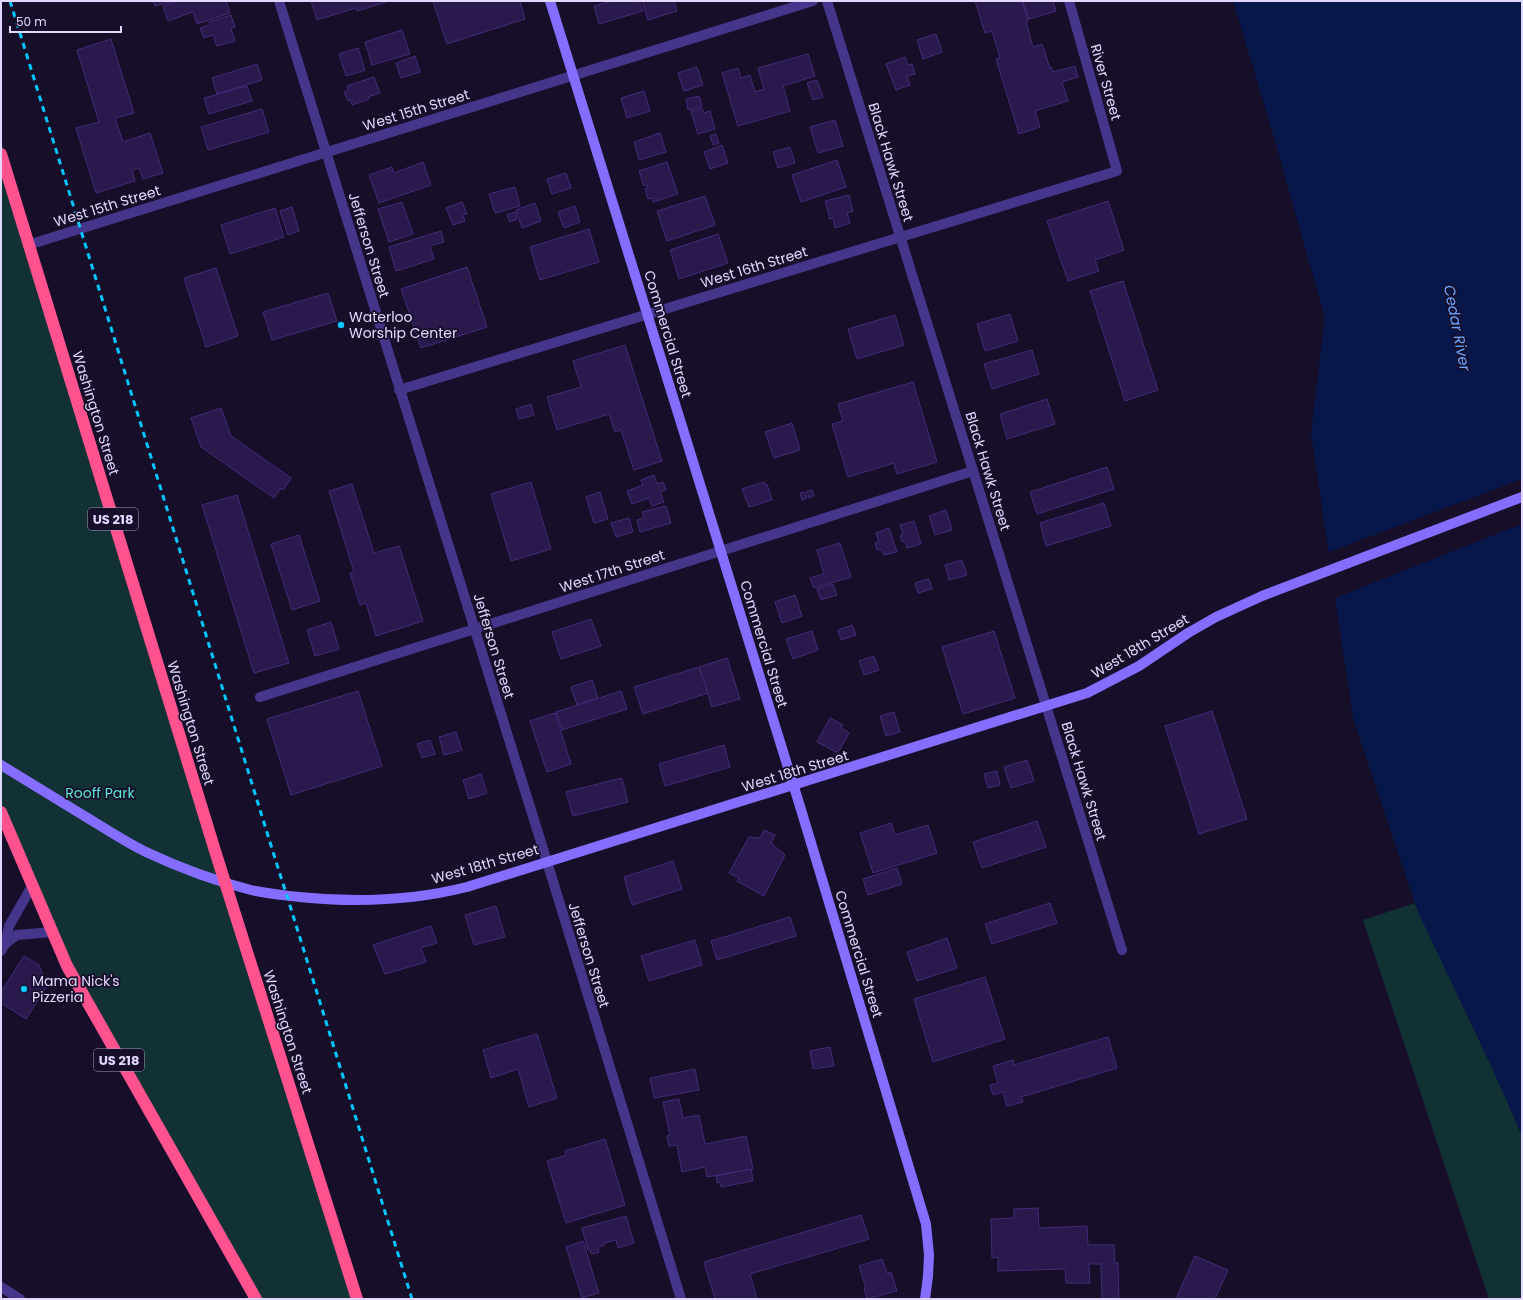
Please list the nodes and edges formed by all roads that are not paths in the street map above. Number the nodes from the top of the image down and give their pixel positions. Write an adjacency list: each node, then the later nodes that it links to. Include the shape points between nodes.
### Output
1 (279, 1): 7 (street, Jefferson Street)
2 (550, 1): 6 (main road, Commercial Street)
3 (813, 1): 6 (street, West 15th Street)
4 (827, 1): 10 (street, Black Hawk Street)
5 (1069, 1): 9 (street, River Street)
6 (573, 76): 7 (street, West 15th Street); 12 (main road, Commercial Street)
7 (326, 153): 11 (street, West 15th Street); 13 (street, Jefferson Street)
8 (1, 154): 11 (highway, Washington Street / US 218)
9 (1117, 171): 10 (street, West 16th Street)
10 (900, 237): 12 (street, West 16th Street); 14 (street, Black Hawk Street)
11 (28, 245): 24 (highway, Washington Street / US 218)
12 (647, 314): 13 (street, West 16th Street); 16 (main road, Commercial Street)
13 (399, 390): 17 (street, Jefferson Street)
14 (973, 471): 16 (street, West 17th Street); 19 (street, Black Hawk Street)
15 (1522, 497): 19 (main road, West 18th Street, via 1262,596 1216,617 1139,666 1102,686)
16 (721, 551): 17 (street, West 17th Street); 21 (main road, Commercial Street)
17 (474, 629): 18 (street, West 17th Street); 23 (street, Jefferson Street)
18 (260, 697)
19 (1046, 706): 21 (main road, West 18th Street); 28 (street, Black Hawk Street)
20 (1, 765): 24 (main road, West 18th Street, via 123,839 198,874)
21 (794, 786): 23 (main road, West 18th Street); 34 (main road, Commercial Street, via 926,1224 929,1255)
22 (1, 812): 25 (highway, US 218)
23 (546, 862): 24 (main road, West 18th Street, via 442,893 379,901 313,899); 33 (street, Jefferson Street)
24 (225, 883): 32 (highway, Washington Street / US 218)
25 (32, 886): 26 (highway, US 218); 27 (street, via 9,926)
26 (52, 932): 27 (street, via 17,935); 31 (highway, US 218, via 70,972)
27 (3, 948)
28 (1122, 950)
29 (1, 1287): 30 (street)
30 (20, 1299)
31 (256, 1299)
32 (357, 1299)
33 (681, 1299)
34 (925, 1299)

